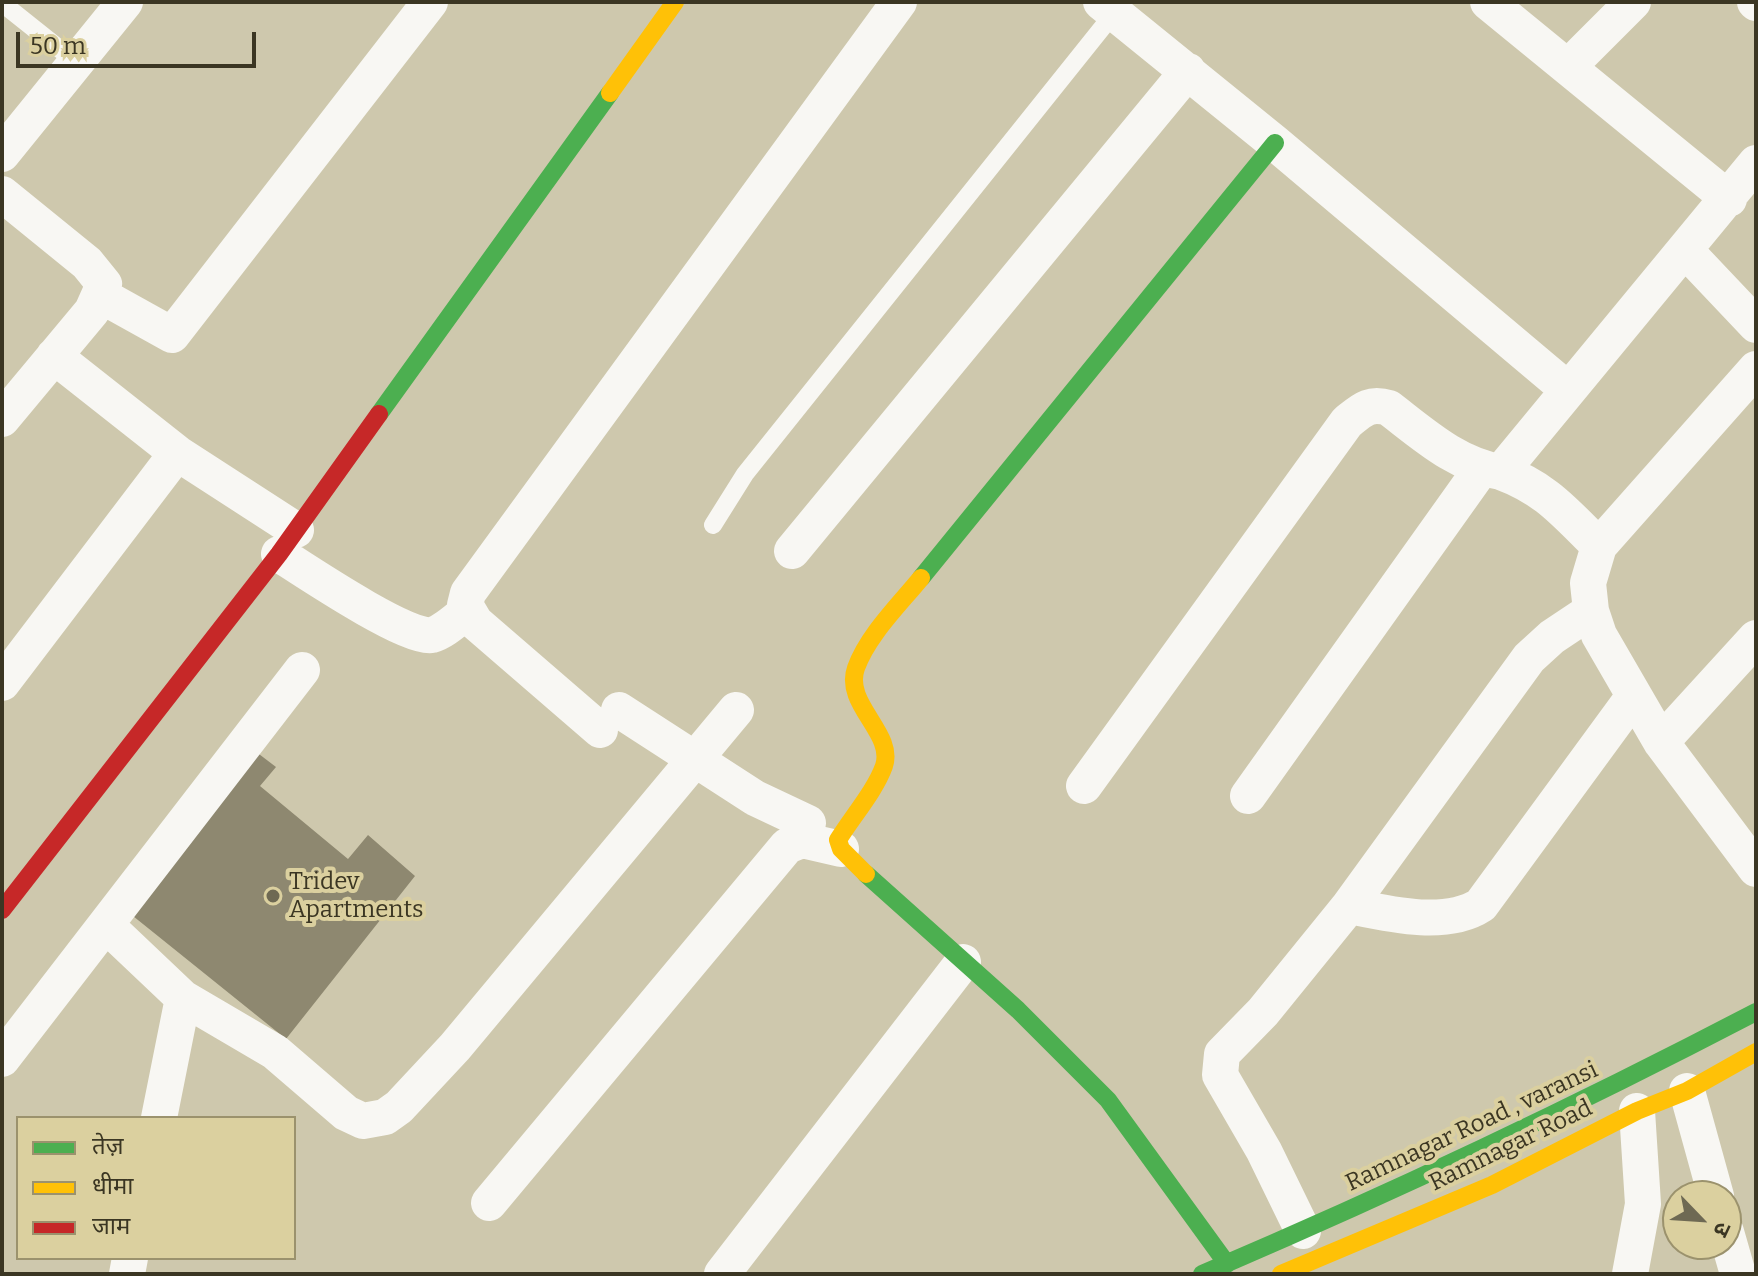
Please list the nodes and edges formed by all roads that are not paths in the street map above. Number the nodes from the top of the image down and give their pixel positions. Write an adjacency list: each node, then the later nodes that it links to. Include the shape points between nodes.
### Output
1 (125, 2): 9 (street)
2 (430, 2): 18 (street, via 172,335)
3 (675, 2): 27 (street)
4 (899, 2): 30 (street, via 468,593)
5 (1488, 2): 10 (street)
6 (1633, 2): 10 (street)
7 (2, 3): 9 (lane)
8 (1108, 7): 11 (street); 26 (lane, via 745,474)
9 (76, 62): 13 (street)
10 (1568, 67): 16 (street)
11 (1188, 71): 12 (street); 29 (street)
12 (1275, 143): 22 (street); 42 (street, via 879,630 855,670 855,691 885,751 884,766 841,831)
13 (2, 154)
14 (1756, 163): 16 (street)
15 (2, 194): 18 (street, via 87,263 104,284)
16 (1729, 199): 17 (street)
17 (1685, 250): 19 (street); 22 (street)
18 (100, 295): 20 (street)
19 (1756, 325)
20 (54, 356): 23 (street); 24 (street)
21 (1756, 369): 28 (street)
22 (1567, 389): 25 (street)
23 (2, 419)
24 (177, 453): 27 (street); 34 (street)
25 (1491, 470): 28 (street, via 1532,484); 39 (street, via 1454,457 1389,408 1366,406 1347,422); 40 (street)
26 (713, 525)
27 (288, 542): 30 (street, via 384,618 421,634 432,635); 45 (street)
28 (1599, 546): 31 (street, via 1588,583)
29 (792, 551)
30 (468, 611): 38 (street, via 494,640 610,720)
31 (1591, 611): 35 (street); 44 (street, via 1529,658)
32 (1756, 638): 37 (street)
33 (302, 670): 46 (street)
34 (2, 683)
35 (1634, 696): 37 (street); 44 (street, via 1481,905 1451,916)
36 (736, 710): 38 (street)
37 (1661, 742): 43 (street)
38 (694, 762): 41 (street); 48 (street, via 455,1047 385,1117 363,1121 346,1113 275,1052)
39 (1084, 786)
40 (1248, 796)
41 (808, 823)
42 (841, 849): 47 (street); 56 (street, via 802,840 787,846)
43 (1756, 869)
44 (1349, 906): 57 (street, via 1219,1063 1220,1075)
45 (2, 910)
46 (106, 925): 48 (street); 51 (street)
47 (963, 962): 58 (street, via 1108,1100); 59 (street)
48 (183, 998): 54 (street)
49 (1756, 1012): 57 (street, Ramnagar Road , varansi, via 1619,1084)
50 (1756, 1052): 52 (street, Ramnagar Road)
51 (2, 1059)
52 (1687, 1091): 53 (street, Ramnagar Road); 55 (street)
53 (1637, 1111): 57 (street, Ramnagar Road, via 1492,1185); 62 (street, via 1643,1204)
54 (159, 1116)
55 (1712, 1180)
56 (489, 1203)
57 (1328, 1253): 58 (street, Ramnagar Road , varansi); 61 (street, Ramnagar Road)
58 (1227, 1264): 60 (street, Ramnagar Road , varansi)
59 (722, 1274)
60 (1202, 1274)
61 (1281, 1274)
62 (1630, 1274)

